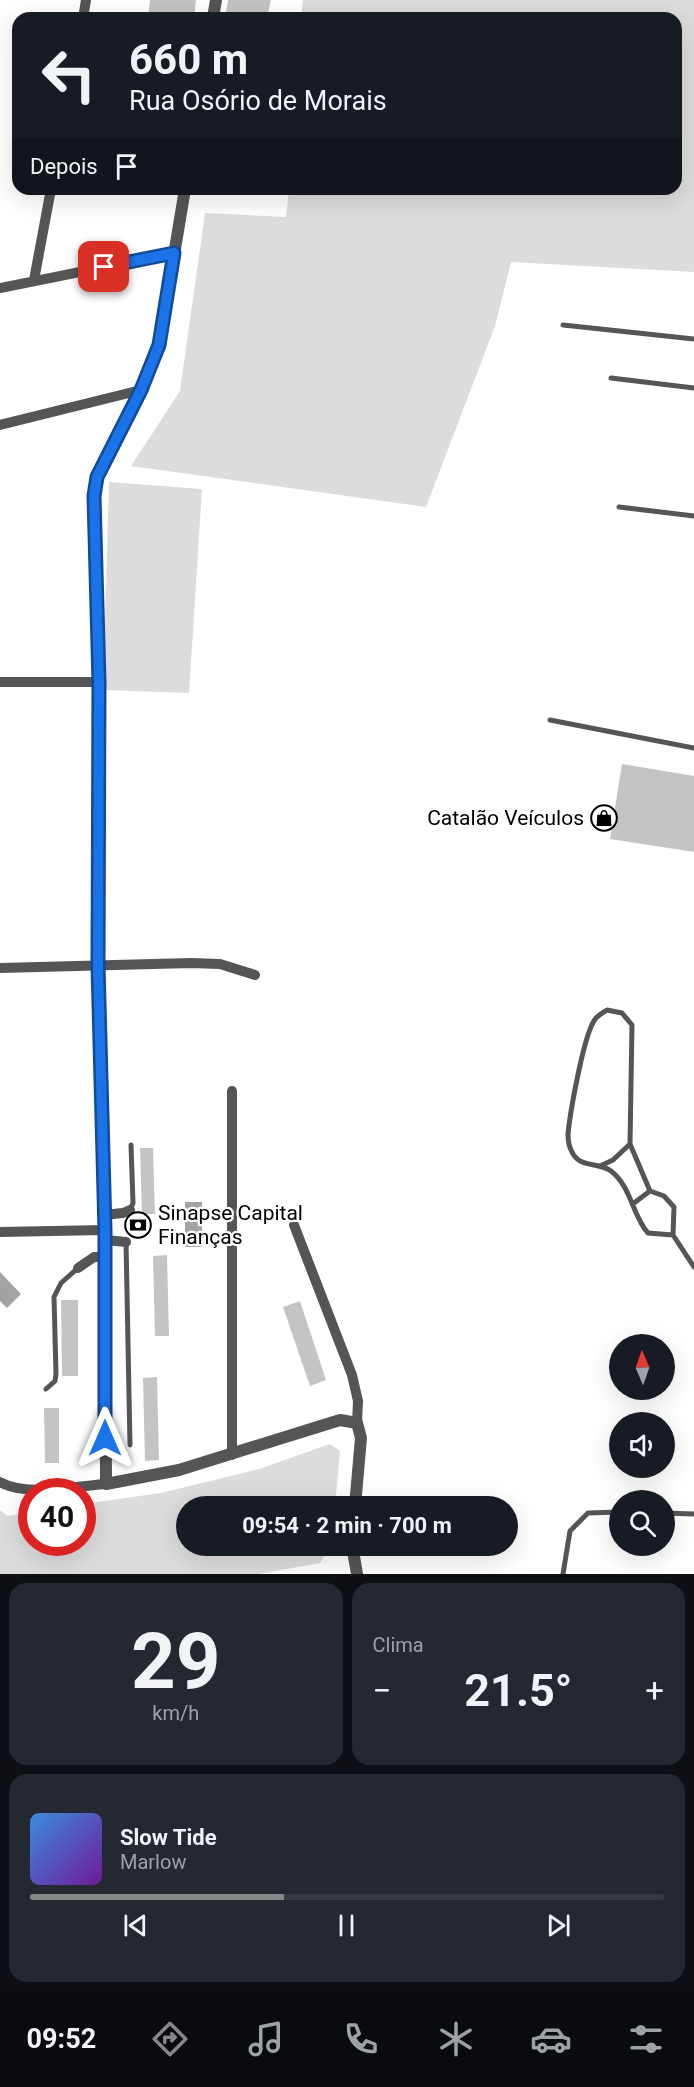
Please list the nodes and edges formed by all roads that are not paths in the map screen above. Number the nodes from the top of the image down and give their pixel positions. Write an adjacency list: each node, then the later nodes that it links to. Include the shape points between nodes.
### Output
1 (50, 195): 4 (street)
2 (184, 195): 3 (street)
3 (174, 253): 4 (street); 10 (street, via 159,345)
4 (34, 280): 5 (street)
5 (0, 288)
6 (563, 325): 7 (lane)
7 (694, 339)
8 (611, 378): 9 (lane)
9 (694, 388)
10 (141, 390): 11 (street); 15 (street, via 97,477 94,496)
11 (0, 425)
12 (619, 507): 13 (lane)
13 (694, 516)
14 (0, 682): 15 (street)
15 (99, 682): 18 (street)
16 (550, 720): 17 (lane)
17 (694, 748)
18 (98, 966): 19 (street); 20 (street, via 219,964); 28 (street)
19 (0, 968)
20 (255, 975)
21 (232, 1091): 40 (street)
22 (630, 1144): 24 (lane); 24 (lane, via 632,1025 622,1013 607,1010 596,1018 587,1036 568,1136 572,1154 586,1165); 25 (lane)
23 (131, 1145): 27 (lane)
24 (600, 1166): 26 (lane, via 612,1172)
25 (650, 1191): 26 (lane); 32 (lane, via 664,1196 674,1207)
26 (634, 1203): 32 (lane, via 640,1225 648,1233)
27 (130, 1210): 28 (street)
28 (104, 1215): 31 (street)
29 (294, 1225): 38 (street, via 352,1375 358,1401)
30 (0, 1232): 31 (street)
31 (105, 1235): 33 (street); 34 (street)
32 (673, 1235): 35 (lane)
33 (126, 1242): 39 (lane)
34 (104, 1257): 36 (street, via 94,1257); 42 (street)
35 (694, 1267)
36 (78, 1268): 37 (lane, via 62,1283 54,1298 56,1374 55,1381)
37 (45, 1389)
38 (357, 1423): 40 (street, via 340,1420); 43 (street, via 361,1438)
39 (130, 1445)
40 (232, 1455): 42 (street)
41 (0, 1482): 42 (street, via 51,1489)
42 (106, 1484)
43 (356, 1496)
44 (609, 1512): 49 (lane, via 588,1513 570,1530)
45 (675, 1513): 46 (lane)
46 (694, 1514)
47 (353, 1556): 48 (street)
48 (354, 1574)
49 (563, 1574)

